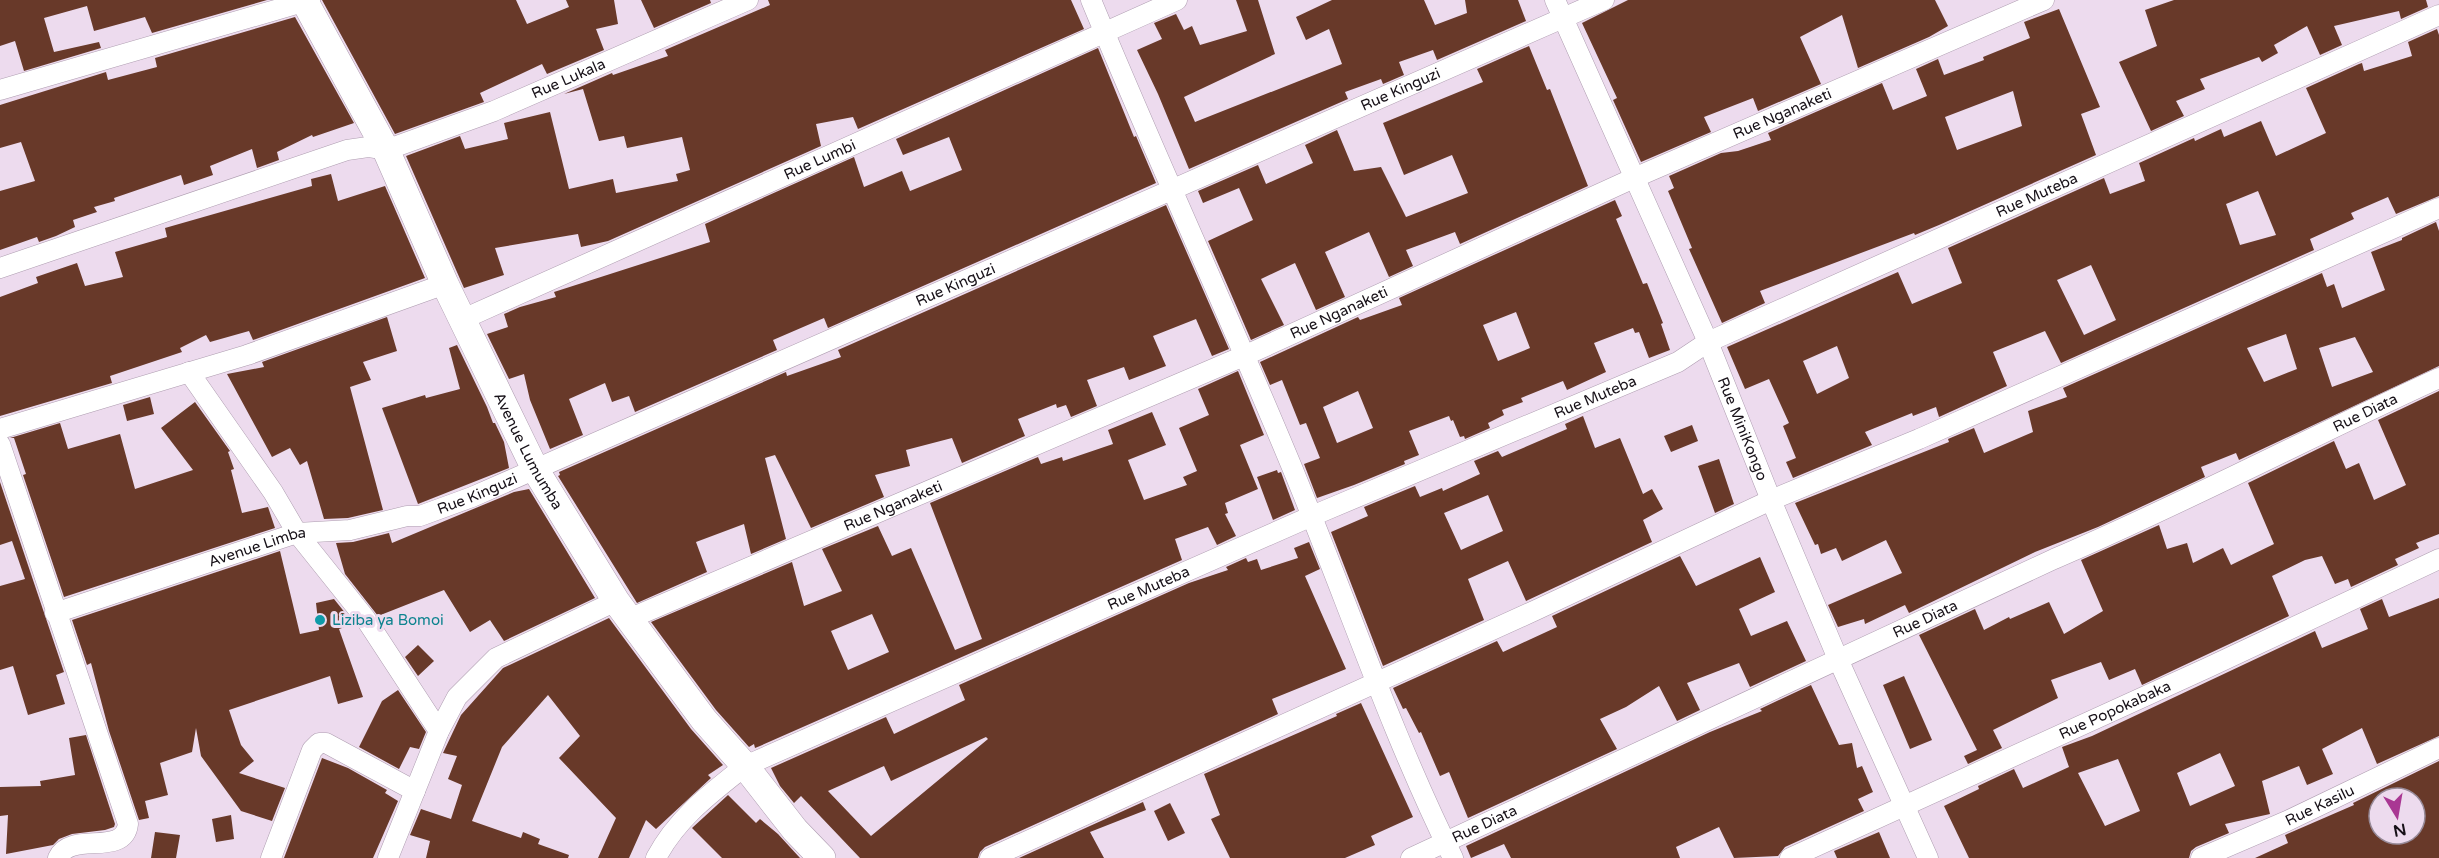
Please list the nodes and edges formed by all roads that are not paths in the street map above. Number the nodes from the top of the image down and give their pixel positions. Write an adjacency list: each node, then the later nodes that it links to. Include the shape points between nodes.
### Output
1 (748, 0): 12 (street, Rue Lukala, via 494,111)
2 (1091, 0): 10 (street)
3 (1178, 0): 10 (street, Rue Lumbi)
4 (1556, 0): 9 (street, Rue MiniKongo)
5 (1604, 0): 9 (street, Rue Kinguzi)
6 (2044, 0): 13 (street, Rue Nganaketi)
7 (306, 1): 11 (street); 12 (street, Avenue Lumumba)
8 (2439, 15): 19 (street, Rue Muteba)
9 (1564, 18): 13 (street, Rue MiniKongo); 14 (street, Rue Kinguzi)
10 (1104, 33): 14 (street); 18 (street, Rue Lumbi)
11 (0, 90)
12 (386, 150): 16 (street, via 347,150); 17 (street, Avenue Lumumba)
13 (1634, 178): 19 (street, Rue MiniKongo); 20 (street, Rue Nganaketi)
14 (1172, 191): 20 (street); 25 (street, Rue Kinguzi)
15 (2439, 208): 26 (street, via 1919,439)
16 (0, 267)
17 (445, 284): 18 (street, Avenue Lumumba); 21 (street, via 248,355)
18 (461, 320): 25 (street, Avenue Lumumba)
19 (1708, 342): 26 (street, Rue MiniKongo); 27 (street, Rue Muteba, via 1678,362)
20 (1246, 354): 27 (street); 30 (street, Rue Nganaketi)
21 (189, 372): 23 (street); 28 (street)
22 (2439, 378): 32 (street, Rue Diata, via 2145,520)
23 (0, 429)
24 (0, 444): 31 (street)
25 (535, 469): 28 (street, Rue Kinguzi, via 420,516 350,530); 30 (street, Avenue Lumumba)
26 (1771, 500): 32 (street, Rue MiniKongo); 33 (street)
27 (1312, 516): 33 (street); 36 (street, Rue Muteba)
28 (297, 533): 31 (street, Avenue Limba); 34 (street, Avenue Limba, via 365,618)
29 (2439, 559): 38 (street, Rue Popokabaka)
30 (624, 610): 34 (street, via 496,658 457,697); 36 (street, Avenue Lumumba, via 682,692)
31 (55, 613): 40 (street, via 128,824 124,837 118,841 65,849)
32 (1838, 659): 38 (street, Rue MiniKongo); 39 (street, Rue Diata)
33 (1377, 682): 39 (street); 45 (street)
34 (439, 731): 37 (street)
35 (2439, 748): 49 (street, Rue Kasilu)
36 (745, 766): 43 (street, Rue Muteba, via 694,807); 44 (street, Avenue Lumumba)
37 (415, 791): 41 (street, via 326,743 319,743 312,750); 42 (street)
38 (1905, 805): 47 (street, Rue Popokabaka); 48 (street, Rue MiniKongo)
39 (1449, 850): 46 (street, Rue Diata)
40 (58, 858)
41 (271, 858)
42 (388, 858)
43 (657, 858)
44 (822, 858)
45 (990, 858)
46 (1411, 858)
47 (1790, 858)
48 (1928, 858)
49 (2201, 858)

